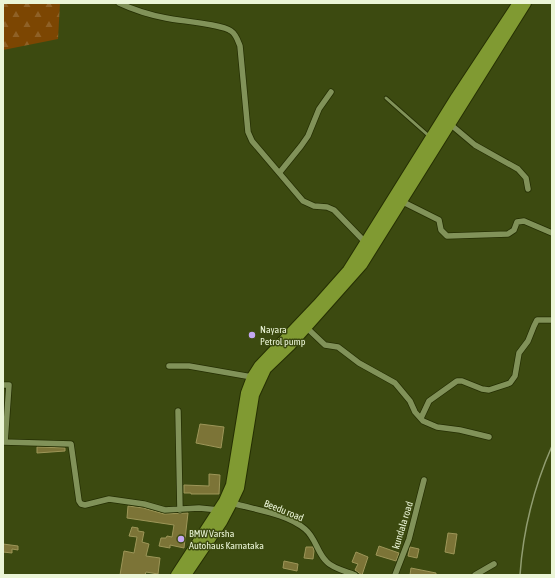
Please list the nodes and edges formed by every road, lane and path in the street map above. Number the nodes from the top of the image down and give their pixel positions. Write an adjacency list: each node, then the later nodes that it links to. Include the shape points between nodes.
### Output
1 (119, 3): 8 (street, via 164,18 226,28 236,36 243,63 248,132 252,141)
2 (518, 3): 7 (highway)
3 (526, 3): 6 (highway)
4 (332, 92): 8 (street, via 319,109 305,141)
5 (386, 98): 7 (lane)
6 (450, 124): 9 (street, via 475,145 518,168 526,178); 10 (highway)
7 (431, 138): 12 (highway)
8 (280, 172): 12 (street, via 303,201 334,210)
9 (528, 189)
10 (402, 201): 11 (street, via 439,220 441,230 447,236 508,234 514,230 517,222 524,222); 14 (highway, via 362,265)
11 (552, 233)
12 (365, 242): 16 (highway, via 348,270 259,366)
13 (552, 320): 19 (street, via 537,320 528,341 519,353 515,376 510,383 489,390 456,381 429,401)
14 (307, 328): 19 (street, via 325,345 338,346 359,363 395,383); 23 (highway, via 266,369 254,395 239,488)
15 (169, 366): 16 (street, via 189,366)
16 (252, 377): 25 (highway, via 246,393 231,485)
17 (3, 385): 21 (street, via 9,385)
18 (178, 411): 24 (street)
19 (421, 418): 20 (street, via 437,427)
20 (489, 437)
21 (4, 442): 24 (street, via 71,444 81,504 109,499 165,510)
22 (424, 480): 30 (street, kundala road, via 409,538)
23 (232, 503): 28 (highway); 29 (street, Beedu road, via 297,522 313,537 328,564)
24 (180, 510): 25 (street)
25 (219, 510): 27 (highway)
26 (494, 564): 31 (street)
27 (176, 575)
28 (186, 575)
29 (355, 575)
30 (395, 575)
31 (475, 575)

